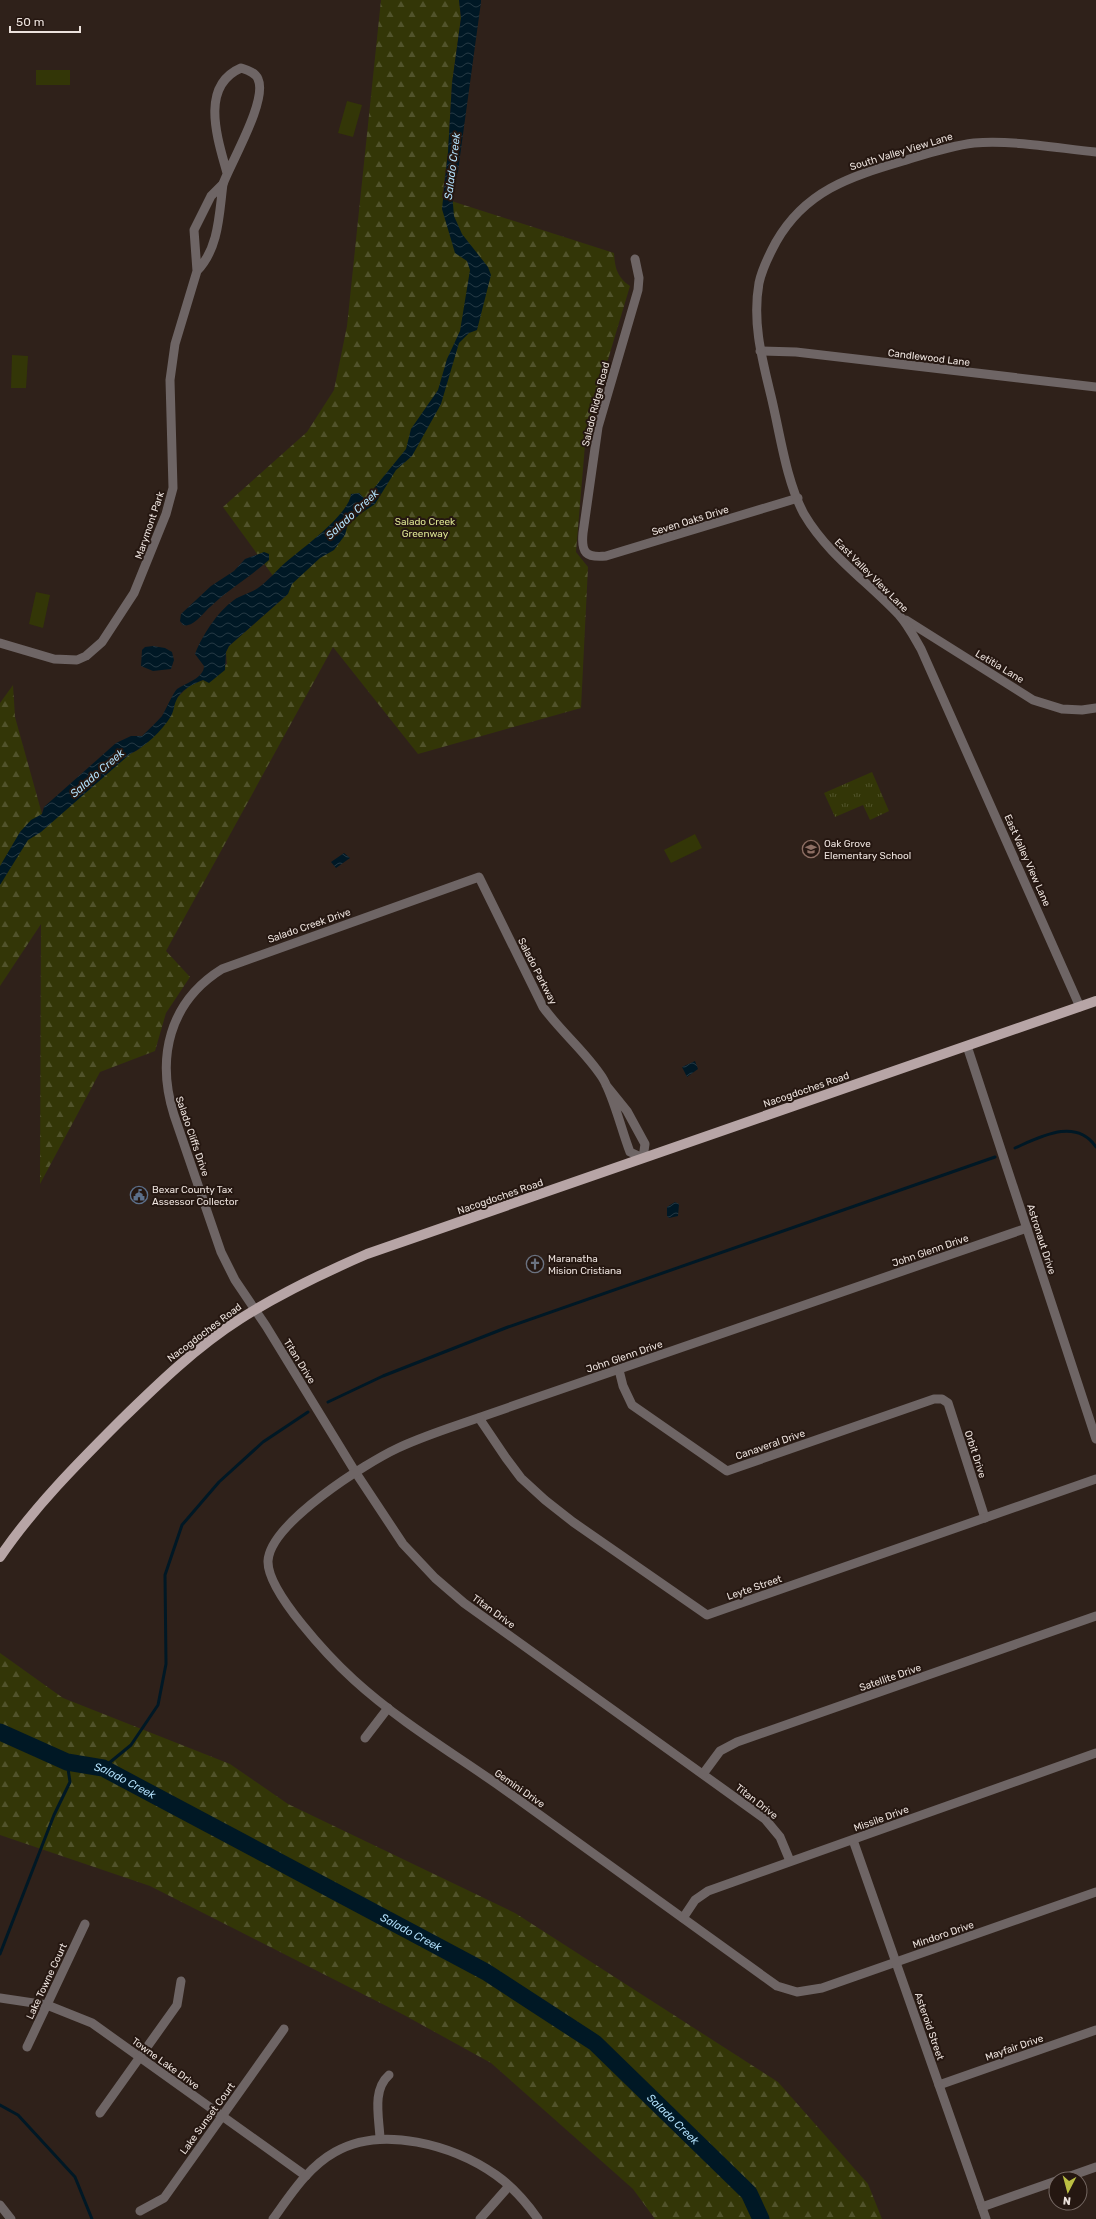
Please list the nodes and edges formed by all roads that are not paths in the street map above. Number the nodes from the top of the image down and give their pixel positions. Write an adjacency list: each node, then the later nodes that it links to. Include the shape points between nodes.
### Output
1 (1096, 152): 4 (street, South Valley View Lane, via 993,143 956,146 857,174 827,189)
2 (227, 173): 2 (street, Marymont Park, via 259,101 258,79 252,71 241,68 231,72 223,81 218,91 214,116); 3 (street, Marymont Park)
3 (223, 184): 6 (street, Marymont Park, via 214,246 207,260); 6 (street, Marymont Park, via 211,196 194,230)
4 (795, 215): 7 (street, East Valley View Lane, via 772,250 759,283 757,317)
5 (635, 259): 10 (street, Salado Ridge Road, via 639,278 638,290 596,440 582,545)
6 (197, 271): 12 (street, Marymont Park, via 172,358 171,495 134,593 102,642 86,656 77,660 54,659)
7 (760, 350): 8 (street, Candlewood Lane); 9 (street, East Valley View Lane, via 789,471)
8 (1096, 387)
9 (798, 498): 10 (street, Seven Oaks Drive, via 612,555); 11 (street, East Valley View Lane, via 803,512 822,540)
10 (588, 555)
11 (900, 616): 13 (street, Letitia Lane, via 1033,700 1062,709); 16 (street, East Valley View Lane, via 929,663)
12 (0, 643)
13 (1096, 708)
14 (479, 877): 17 (street, Salado Creek Drive, via 222,969 212,975 185,1004); 19 (street, Salado Parkway, via 543,1007 586,1054)
15 (1096, 1001): 16 (main road, Nacogdoches Road)
16 (1080, 1007): 18 (main road, Nacogdoches Road)
17 (173, 1030): 22 (street, Salado Cliffs Drive, via 165,1068 168,1097 221,1252 234,1280)
18 (967, 1046): 20 (main road, Nacogdoches Road); 21 (street, Astronaut Drive)
19 (606, 1085): 20 (street, Salado Parkway, via 628,1111 645,1144); 20 (street, Salado Parkway, via 630,1152)
20 (643, 1158): 22 (main road, Nacogdoches Road, via 367,1254 319,1275)
21 (1027, 1228): 23 (street, John Glenn Drive); 26 (street, Astronaut Drive)
22 (254, 1310): 27 (street, Titan Drive); 30 (main road, Nacogdoches Road, via 225,1328 157,1384 63,1480)
23 (619, 1370): 24 (street, Canaveral Drive, via 632,1405 727,1471 927,1401); 25 (street, John Glenn Drive)
24 (942, 1399): 29 (street, Orbit Drive, via 948,1403)
25 (479, 1418): 27 (street, John Glenn Drive, via 399,1448); 29 (street, Leyte Street, via 521,1478 545,1500 707,1615)
26 (1096, 1439)
27 (356, 1473): 31 (street, John Glenn Drive, via 332,1488 286,1527 273,1542); 36 (street, Titan Drive, via 403,1544 447,1589)
28 (1096, 1479): 29 (street, Leyte Street)
29 (985, 1518)
30 (0, 1557)
31 (269, 1564): 33 (street, Gemini Drive, via 269,1571 280,1594 307,1629 344,1671)
32 (1096, 1616): 36 (street, Satellite Drive, via 737,1742 720,1751)
33 (388, 1708): 34 (street); 40 (street, Gemini Drive)
34 (365, 1738)
35 (1096, 1753): 37 (street, Missile Drive)
36 (703, 1774): 38 (street, Titan Drive, via 771,1824 780,1837)
37 (853, 1840): 38 (street, Missile Drive); 42 (street, Asteroid Street)
38 (790, 1861): 40 (street, Missile Drive, via 702,1895 695,1900)
39 (1096, 1892): 42 (street, Mindoro Drive)
40 (683, 1918): 44 (street, Gemini Drive, via 777,1986)
41 (85, 1924): 46 (street, Lake Towne Court)
42 (896, 1962): 44 (street, Mindoro Drive, via 822,1988); 52 (street, Asteroid Street)
43 (181, 1981): 50 (street, via 177,2005)
44 (796, 1992)
45 (0, 1998): 46 (street, Towne Lake Drive)
46 (46, 2005): 49 (street, Lake Towne Court); 50 (street, Towne Lake Drive, via 92,2023)
47 (284, 2029): 54 (street, Lake Sunset Court)
48 (1096, 2030): 52 (street, Mayfair Drive)
49 (27, 2047)
50 (140, 2057): 53 (street); 54 (street, Towne Lake Drive)
51 (389, 2075): 55 (street, via 378,2094)
52 (939, 2085): 62 (street, Asteroid Street)
53 (100, 2113)
54 (222, 2116): 58 (street, Towne Lake Drive); 63 (street, Lake Sunset Court, via 164,2198)
55 (380, 2138): 58 (street, via 355,2143 339,2150 320,2162); 60 (street, via 421,2143 455,2154 482,2167)
56 (1096, 2167): 57 (street)
57 (1085, 2171)
58 (306, 2176): 65 (street)
59 (1048, 2184): 62 (street)
60 (509, 2186): 66 (street); 67 (street)
61 (0, 2205): 64 (street)
62 (982, 2207): 68 (street, Asteroid Street)
63 (140, 2211)
64 (11, 2219)
65 (274, 2219)
66 (480, 2219)
67 (538, 2219)
68 (986, 2219)

